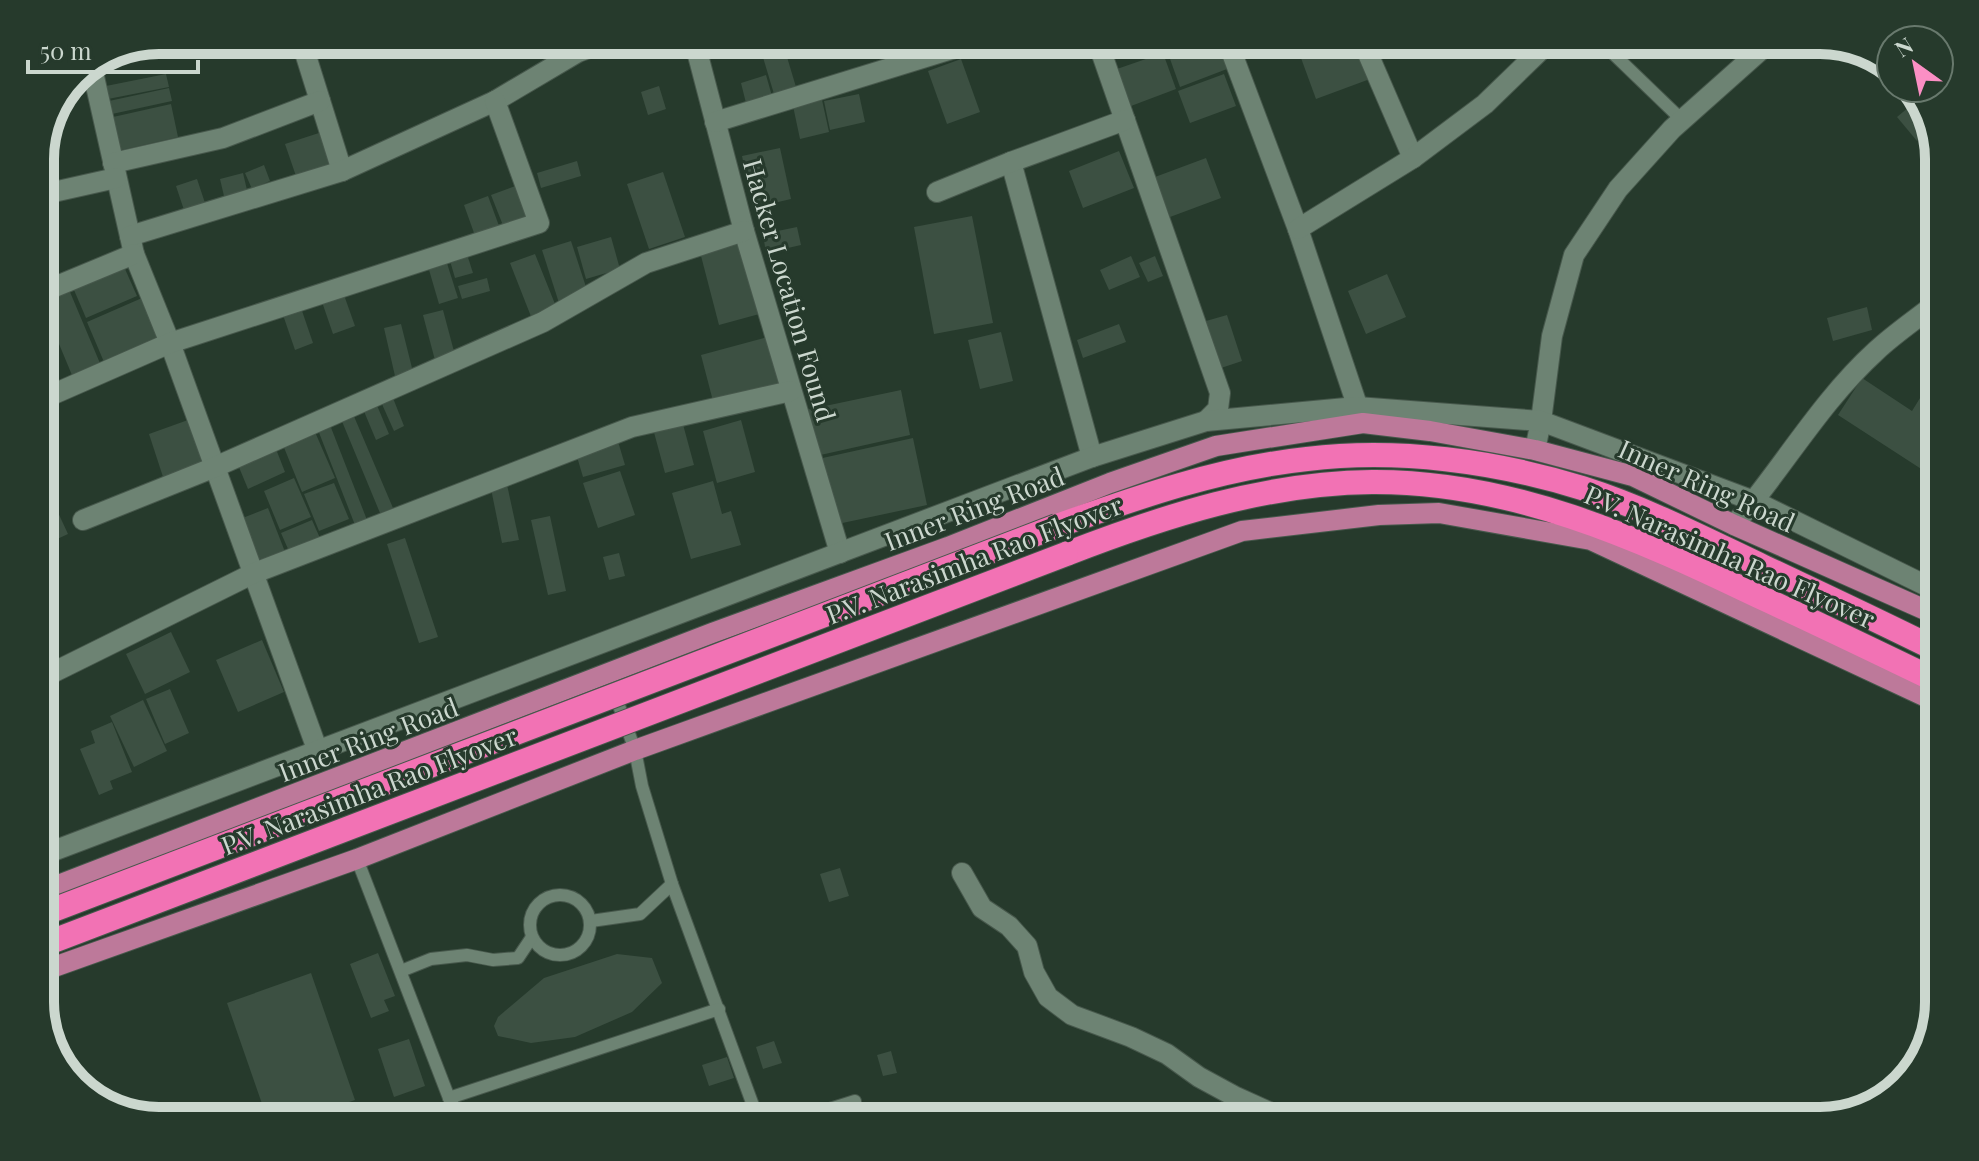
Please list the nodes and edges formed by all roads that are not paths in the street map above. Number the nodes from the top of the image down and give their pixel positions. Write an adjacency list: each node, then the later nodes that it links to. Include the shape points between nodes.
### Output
1 (305, 54): 12 (street)
2 (563, 54): 13 (street)
3 (698, 54): 16 (street, Hacker Location Found)
4 (936, 54): 16 (street)
5 (1102, 54): 14 (street)
6 (1232, 54): 23 (street)
7 (1369, 54): 17 (street)
8 (1537, 54): 17 (street, via 1485,104)
9 (1614, 54): 15 (lane)
10 (1756, 54): 15 (street)
11 (94, 78): 19 (street)
12 (320, 101): 19 (street, via 223,138); 20 (street)
13 (495, 101): 20 (street); 28 (street, via 539,223)
14 (1125, 120): 18 (street); 32 (street, via 1220,393 1218,409)
15 (1682, 120): 33 (street, via 1618,189 1574,255 1552,336)
16 (715, 122): 24 (street, Hacker Location Found)
17 (1413, 158): 23 (street)
18 (1011, 162): 22 (street); 35 (street)
19 (115, 170): 21 (street); 25 (street)
20 (342, 171): 25 (street)
21 (54, 190)
22 (937, 192)
23 (1298, 229): 31 (street)
24 (744, 231): 29 (street, Hacker Location Found); 36 (street, via 646,263 543,322)
25 (132, 245): 26 (street); 28 (street)
26 (54, 286)
27 (1925, 312): 37 (street, via 1875,352 1787,454)
28 (170, 343): 30 (street); 36 (street)
29 (791, 391): 40 (street, Hacker Location Found); 41 (street, via 632,427)
30 (54, 394)
31 (1360, 415): 32 (street); 33 (street); 34 (main road, Inner Ring Road); 46 (main road, Inner Ring Road, via 1216,446)
32 (1206, 421): 35 (street)
33 (1541, 421): 34 (street); 37 (street)
34 (1535, 450): 39 (main road, Inner Ring Road, via 1633,476)
35 (1092, 457): 40 (street)
36 (215, 467): 38 (street); 41 (street)
37 (1754, 501): 39 (street); 42 (street)
38 (83, 520)
39 (1734, 525): 43 (main road, Inner Ring Road)
40 (840, 553): 49 (street)
41 (252, 574): 45 (street); 49 (street)
42 (1925, 585)
43 (1925, 610)
44 (1925, 644): 56 (highway, P.V. Narasimha Rao Flyover, bridge, via 1687,530 1583,489 1531,474 1429,458 1308,458 1236,471 1112,506)
45 (54, 672)
46 (608, 674): 50 (lane); 55 (main road, Inner Ring Road)
47 (1925, 675): 59 (highway, P.V. Narasimha Rao Flyover, bridge, via 1675,557 1574,517 1514,499 1439,486 1313,486 1186,511 1122,532)
48 (1925, 696): 50 (main road, via 1591,540 1439,513 1379,515 1242,531)
49 (317, 749): 51 (street)
50 (635, 750): 52 (main road); 54 (lane)
51 (54, 851)
52 (357, 859): 60 (main road); 61 (lane)
53 (962, 873): 68 (street, via 982,908 1027,946 1048,997 1072,1015 1155,1048)
54 (672, 884): 57 (lane, via 640,914); 62 (lane)
55 (54, 887)
56 (54, 910)
57 (591, 921): 58 (lane, via 587,939 563,955 545,951); 58 (lane, via 576,899 548,897 534,910)
58 (532, 937): 61 (lane, via 518,958 467,955 431,959)
59 (54, 941)
60 (54, 967)
61 (401, 971): 63 (lane)
62 (719, 1009): 63 (lane); 66 (lane)
63 (449, 1098): 65 (lane)
64 (855, 1101): 67 (lane)
65 (454, 1107)
66 (753, 1107)
67 (836, 1107)
68 (1258, 1107)

